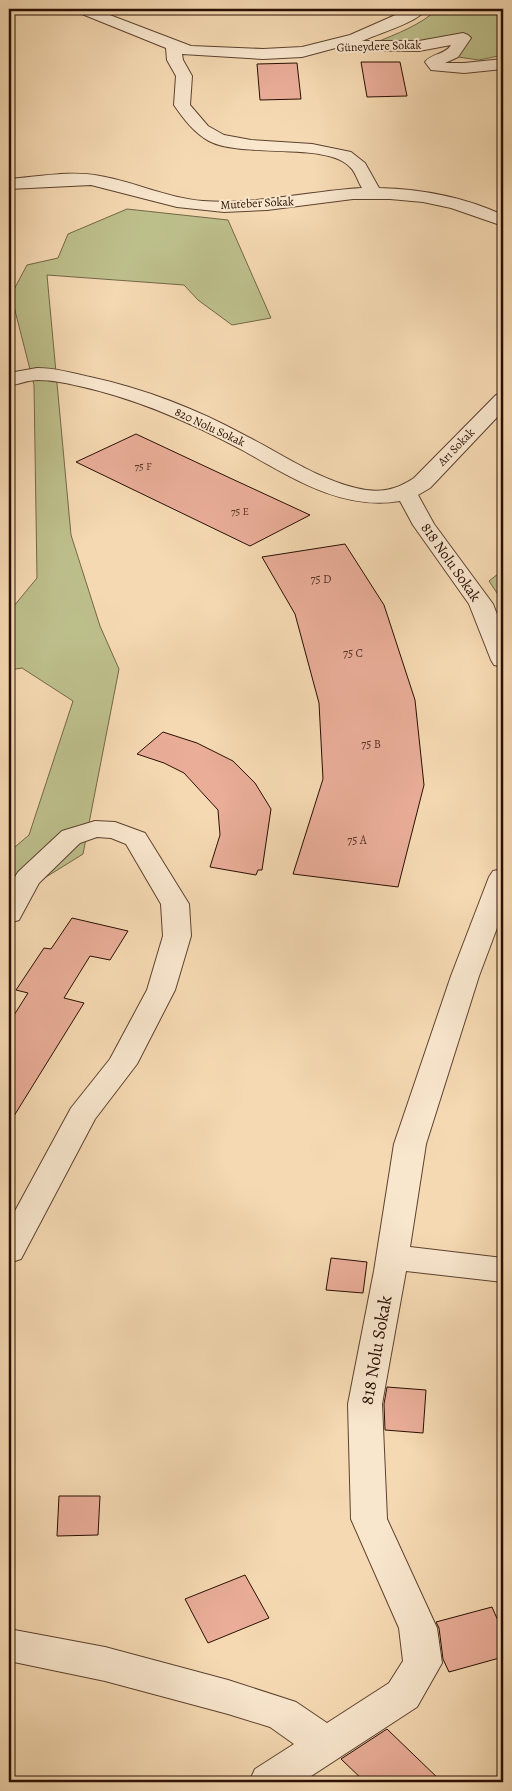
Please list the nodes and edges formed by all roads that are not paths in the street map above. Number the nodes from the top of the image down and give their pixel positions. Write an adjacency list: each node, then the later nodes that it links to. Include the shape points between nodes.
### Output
1 (68, 9): 3 (street, Güneydere Sokak, via 84,10)
2 (420, 9): 4 (street, Güneydere Sokak, via 355,38)
3 (174, 46): 4 (street, Güneydere Sokak, via 189,51 237,54); 7 (street, via 175,60 184,76 182,106 201,128 218,139 249,146 338,153 355,162)
4 (302, 52): 5 (street, Güneydere Sokak, via 352,45 418,46 463,38 453,54 433,62 438,67 464,68)
5 (503, 64)
6 (9, 184): 7 (street, Muteber Sokak, via 98,181 148,196 204,206 238,206)
7 (373, 193): 8 (street, Muteber Sokak, via 405,194 451,203)
8 (503, 221)
9 (9, 380): 11 (street, 820 Nolu Sokak, via 30,373 44,373 123,392 172,409 350,494)
10 (503, 399): 11 (street, Arı Sokak, via 422,483)
11 (406, 493): 12 (street, 818 Nolu Sokak, via 424,525 480,604)
12 (503, 660)
13 (503, 876): 16 (street, 818 Nolu Sokak, via 465,976 410,1144)
14 (9, 914): 15 (street, via 28,878 71,837 95,829 115,830 136,839 175,904 177,936 161,990 122,1064 82,1115)
15 (9, 1251)
16 (392, 1257): 17 (street); 19 (street, 818 Nolu Sokak, via 365,1404 369,1519 418,1628 423,1663 403,1695)
17 (503, 1270)
18 (9, 1646): 19 (street, via 105,1664 228,1697 282,1714)
19 (326, 1745): 20 (street, 818 Nolu Sokak)
20 (269, 1782)

